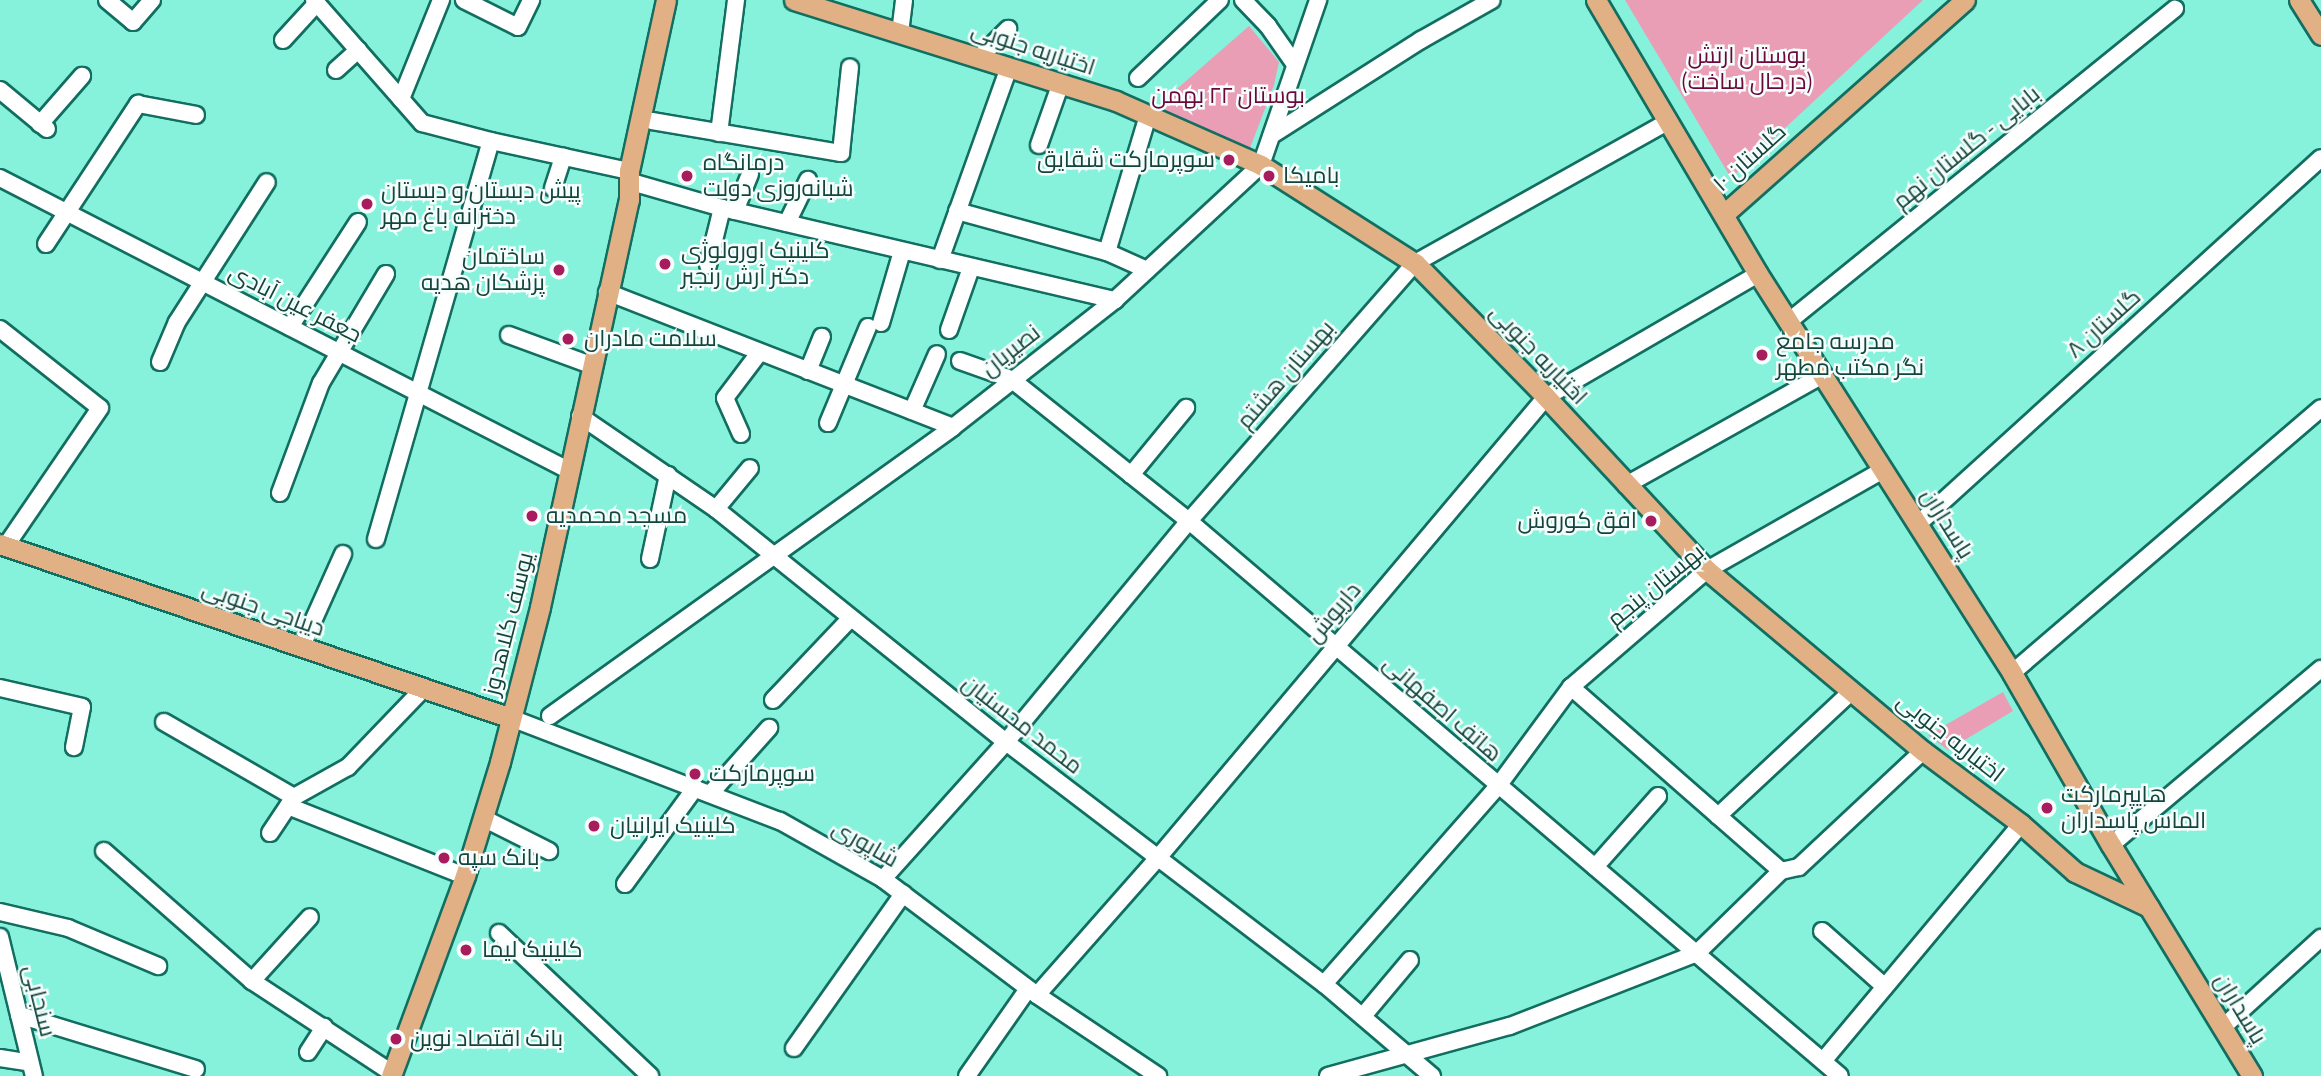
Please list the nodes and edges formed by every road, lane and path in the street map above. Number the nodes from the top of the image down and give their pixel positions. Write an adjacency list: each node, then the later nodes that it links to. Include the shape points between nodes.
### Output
1 (107, 0): 2 (street, via 133,22)
2 (152, 0)
3 (441, 0): 34 (street)
4 (464, 0): 5 (street, via 518,27)
5 (531, 0)
6 (666, 0): 50 (main road)
7 (678, 0): 37 (main road)
8 (736, 0): 39 (street)
9 (794, 0): 21 (main road, اختیاریه جنوبی)
10 (904, 0): 21 (street)
11 (1220, 0): 31 (street)
12 (1243, 0): 26 (street)
13 (1318, 0): 26 (street)
14 (1492, 0): 40 (street)
15 (1596, 0): 38 (main road, پاسداران)
16 (1965, 0): 55 (main road, گلستان ۱۰)
17 (2299, 0): 22 (main road)
18 (316, 1): 23 (street); 24 (street)
19 (2175, 9): 71 (street, بابایی - گلستان نهم)
20 (1008, 29): 25 (street)
21 (900, 33): 25 (main road, اختیاریه جنوبی)
22 (2321, 34)
23 (283, 40)
24 (358, 50): 29 (street); 34 (street)
25 (980, 57): 28 (main road, اختیاریه جنوبی)
26 (1294, 63): 40 (street)
27 (850, 67): 39 (street, via 841,153)
28 (1009, 67): 32 (main road, اختیاریه جنوبی); 53 (street)
29 (336, 70)
30 (82, 76): 33 (street, via 44,127)
31 (1138, 78)
32 (1061, 83): 36 (main road, اختیاریه جنوبی); 42 (street)
33 (0, 90)
34 (401, 99): 41 (street, via 422,123)
35 (196, 115): 54 (street, via 138,104)
36 (1148, 115): 45 (main road, اختیاریه جنوبی); 60 (street)
37 (652, 121): 39 (street); 50 (main road)
38 (1669, 121): 55 (main road, پاسداران); 62 (street, بهستان هشتم)
39 (719, 133)
40 (1272, 135): 45 (street)
41 (491, 142): 43 (street); 87 (street)
42 (1040, 145)
43 (563, 157): 50 (street); 51 (street)
44 (2321, 158): 105 (street, گلستان ۸)
45 (1261, 165): 62 (main road, اختیاریه جنوبی); 65 (street, نصیریان)
46 (750, 174): 52 (street)
47 (0, 178): 54 (street, جعفر عین آبادی)
48 (808, 180): 57 (street)
49 (267, 182): 68 (street)
50 (631, 185): 52 (street); 69 (main road, یوسف کلاهدوز)
51 (553, 188)
52 (728, 209): 57 (street); 63 (street)
53 (957, 211): 60 (street); 61 (street)
54 (68, 213): 58 (street); 68 (street, جعفر عین آبادی)
55 (1724, 214): 67 (main road, پاسداران)
56 (358, 222): 72 (street)
57 (787, 223): 59 (street)
58 (46, 244)
59 (902, 251): 61 (street); 86 (street, via 874,325)
60 (1107, 253): 65 (street)
61 (940, 260): 64 (street)
62 (1415, 263): 88 (main road, اختیاریه جنوبی); 104 (street, بهستان هشتم)
63 (708, 265)
64 (971, 268): 70 (street); 74 (street)
65 (1147, 270): 70 (street, نصیریان)
66 (386, 274): 77 (street)
67 (1758, 274): 71 (main road, پاسداران); 88 (street, داریوش)
68 (205, 283): 72 (street, جعفر عین آبادی); 81 (street, via 177,322)
69 (607, 292): 78 (street); 82 (main road, یوسف کلاهدوز)
70 (1115, 300): 85 (street, نصیریان)
71 (1788, 322): 84 (main road, پاسداران)
72 (290, 327): 77 (street, جعفر عین آبادی)
73 (0, 329): 107 (street, via 100,408)
74 (948, 331)
75 (509, 335): 82 (street)
76 (822, 337): 83 (street)
77 (341, 352): 87 (street, جعفر عین آبادی); 102 (street, via 321,383)
78 (759, 353): 83 (street); 95 (street, via 725,397)
79 (937, 354): 91 (street)
80 (960, 361): 85 (street, هاتف اصفهانی)
81 (160, 362)
82 (591, 365): 92 (main road, یوسف کلاهدوز)
83 (808, 372): 86 (street)
84 (1822, 375): 98 (main road, پاسداران); 101 (street)
85 (1011, 379): 94 (street, نصیریان); 100 (street, هاتف اصفهانی)
86 (844, 385): 91 (street); 93 (street)
87 (418, 394): 97 (street, جعفر عین آبادی); 106 (street)
88 (1546, 397): 101 (main road, اختیاریه جنوبی); 113 (street, داریوش)
89 (1186, 408): 100 (street)
90 (2321, 408): 116 (street)
91 (912, 411): 94 (street)
92 (580, 416): 97 (main road, یوسف کلاهدوز); 99 (street, محمد محسنیان)
93 (828, 423)
94 (953, 427): 109 (street, نصیریان)
95 (741, 434)
96 (750, 468): 103 (street)
97 (568, 470): 123 (main road, یوسف کلاهدوز)
98 (1883, 470): 105 (main road, پاسداران); 111 (street, بهستان پنجم)
99 (668, 475): 103 (street, محمد محسنیان); 110 (street)
100 (1131, 475): 104 (street, هاتف اصفهانی)
101 (1626, 485): 111 (main road, اختیاریه جنوبی)
102 (280, 493)
103 (716, 509): 109 (street, محمد محسنیان)
104 (1189, 521): 113 (street, هاتف اصفهانی); 126 (street, بهستان هشتم)
105 (1918, 524): 116 (main road, پاسداران)
106 (376, 539)
107 (3, 545): 114 (main road, دیباجی جنوبی)
108 (343, 554): 114 (street)
109 (774, 554): 112 (street, محمد محسنیان); 122 (street, نصیریان)
110 (650, 559)
111 (1707, 570): 117 (street, بهستان پنجم); 120 (main road, اختیاریه جنوبی)
112 (850, 619): 121 (street); 126 (street, محمد محسنیان)
113 (1335, 646): 129 (street, هاتف اصفهانی); 140 (street, داریوش)
114 (302, 648): 119 (main road, دیباجی جنوبی)
115 (2321, 669): 137 (street)
116 (2012, 673): 137 (main road, پاسداران)
117 (1571, 687): 129 (street, بهستان پنجم); 133 (street)
118 (0, 688): 127 (street, via 82,707)
119 (423, 690): 123 (main road, دیباجی جنوبی); 132 (street, via 348,768)
120 (1852, 691): 128 (main road, اختیاریه جنوبی); 133 (street)
121 (774, 700)
122 (550, 716)
123 (511, 718): 130 (street, شاپوری); 134 (main road, یوسف کلاهدوز)
124 (164, 722): 132 (street)
125 (769, 728): 130 (street)
126 (1006, 742): 140 (street, محمد محسنیان); 144 (street, بهستان هشتم)
127 (74, 747)
128 (1923, 751): 135 (main road, اختیاریه جنوبی); 142 (street, via 1799,867)
129 (1498, 786): 141 (street, هاتف اصفهانی); 158 (street, بهستان پنجم)
130 (703, 791): 144 (street, شاپوری, via 779,821); 145 (street)
131 (1658, 796): 141 (street)
132 (291, 801): 136 (street); 143 (street)
133 (1718, 816): 142 (street)
134 (483, 818): 139 (street); 143 (main road, یوسف کلاهدوز)
135 (2021, 824): 147 (main road, اختیاریه جنوبی, via 2075,872); 159 (street)
136 (270, 833)
137 (2111, 845): 147 (main road, پاسداران)
138 (104, 851): 157 (street)
139 (549, 851)
140 (1157, 859): 158 (street, محمد محسنیان); 160 (street, داریوش)
141 (1595, 867): 154 (street, هاتف اصفهانی)
142 (1780, 871): 154 (street)
143 (465, 876): 173 (main road, یوسف کلاهدوز)
144 (883, 879): 146 (street, شاپوری)
145 (625, 884)
146 (903, 894): 160 (street, شاپوری); 165 (street)
147 (2149, 907): 164 (main road, پاسداران)
148 (0, 912): 156 (street, via 68,928)
149 (310, 917): 157 (street)
150 (1822, 931): 159 (street)
151 (499, 933): 172 (street)
152 (2321, 938): 164 (street)
153 (0, 941): 161 (street, سنجابی)
154 (1697, 953): 167 (street, via 1510,1026); 169 (street, هاتف اصفهانی)
155 (1410, 960): 162 (street)
156 (158, 966)
157 (252, 981): 163 (street)
158 (1324, 984): 162 (street, محمد محسنیان)
159 (1885, 986): 169 (street)
160 (1032, 992): 175 (street, داریوش); 176 (street, شاپوری)
161 (19, 1015): 170 (street, سنجابی); 171 (street)
162 (1363, 1016): 167 (street, محمد محسنیان)
163 (324, 1027): 166 (street); 173 (street)
164 (2222, 1028): 180 (main road, پاسداران)
165 (794, 1048)
166 (308, 1052)
167 (1410, 1055): 177 (street); 178 (street, محمد محسنیان)
168 (0, 1058): 170 (street)
169 (1823, 1061): 179 (street, هاتف اصفهانی)
170 (32, 1069)
171 (196, 1069)
172 (644, 1070): 174 (street)
173 (392, 1075)
174 (626, 1076)
175 (967, 1076)
176 (1158, 1076)
177 (1328, 1076)
178 (1432, 1076)
179 (1840, 1076)
180 (2252, 1076)

